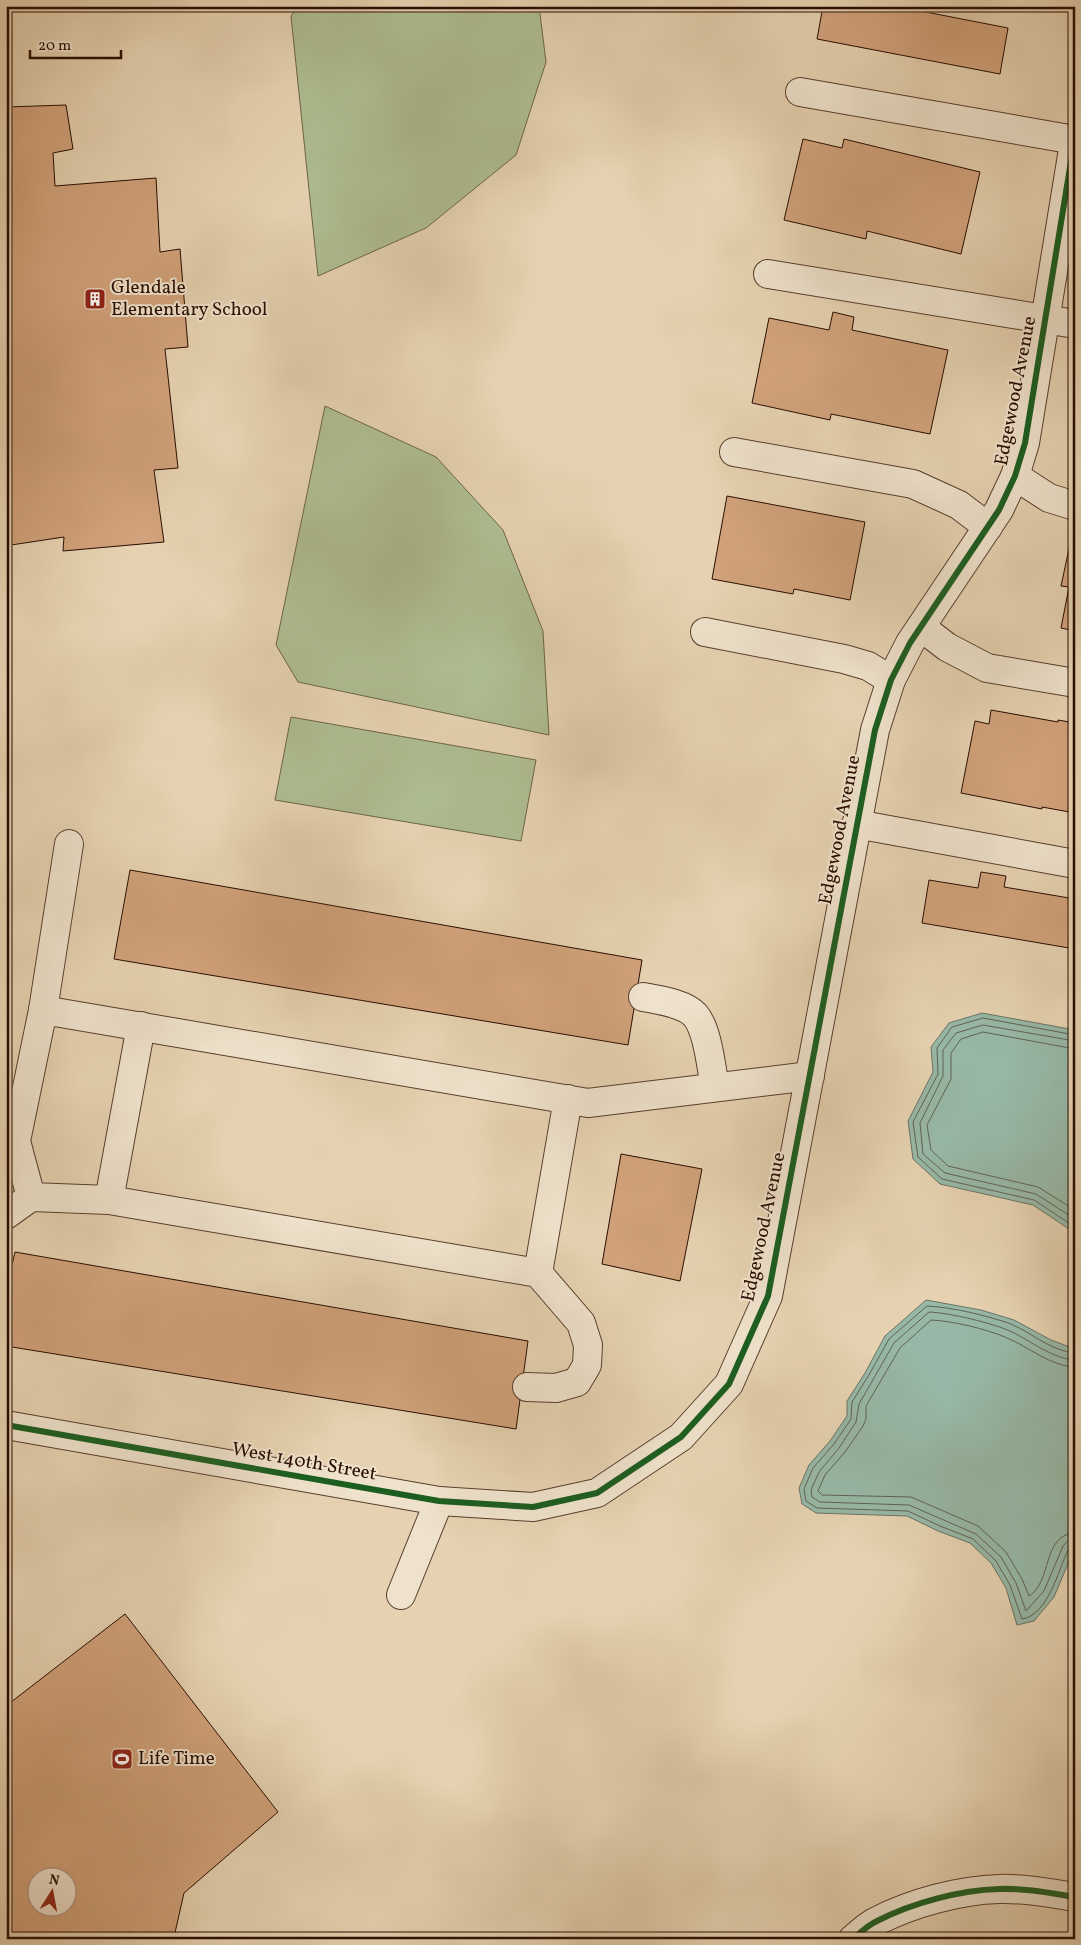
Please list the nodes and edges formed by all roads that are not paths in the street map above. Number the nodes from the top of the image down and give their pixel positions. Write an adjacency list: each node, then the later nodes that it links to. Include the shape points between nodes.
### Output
1 (800, 92): 2 (street)
2 (1075, 139): 4 (street, Edgewood Avenue)
3 (768, 274): 4 (street)
4 (1046, 319): 5 (street); 7 (street, Edgewood Avenue)
5 (1075, 324)
6 (734, 452): 9 (street, via 913,484 959,505)
7 (1015, 476): 8 (street, via 1049,498); 9 (street, Edgewood Avenue)
8 (1075, 506)
9 (988, 527): 10 (street, Edgewood Avenue)
10 (921, 627): 12 (street, Edgewood Avenue); 13 (street, via 947,647 988,668)
11 (705, 632): 12 (street, via 844,659 868,666)
12 (890, 680): 14 (street, Edgewood Avenue, via 874,730)
13 (1075, 684)
14 (856, 824): 16 (street); 20 (street, Edgewood Avenue)
15 (69, 844): 18 (street)
16 (1075, 864)
17 (643, 997): 21 (street, via 673,1003 694,1015 707,1040)
18 (43, 1010): 19 (street); 23 (street, via 16,1141)
19 (141, 1026): 22 (street); 24 (street)
20 (810, 1076): 21 (street); 29 (street, Edgewood Avenue, via 768,1296 729,1384 681,1437)
21 (715, 1087): 22 (street, via 588,1102)
22 (568, 1099): 26 (street)
23 (31, 1197): 24 (street); 25 (street)
24 (109, 1200): 26 (street)
25 (6, 1215)
26 (538, 1273): 27 (street, via 580,1323 588,1345 587,1365 577,1382 556,1388)
27 (527, 1387)
28 (6, 1424): 30 (street, West 140th Street)
29 (597, 1493): 30 (street, West 140th Street, via 533,1507)
30 (439, 1501): 31 (street)
31 (401, 1595)
32 (1075, 1897): 33 (street, via 998,1889 950,1895 876,1921)
33 (853, 1939)

